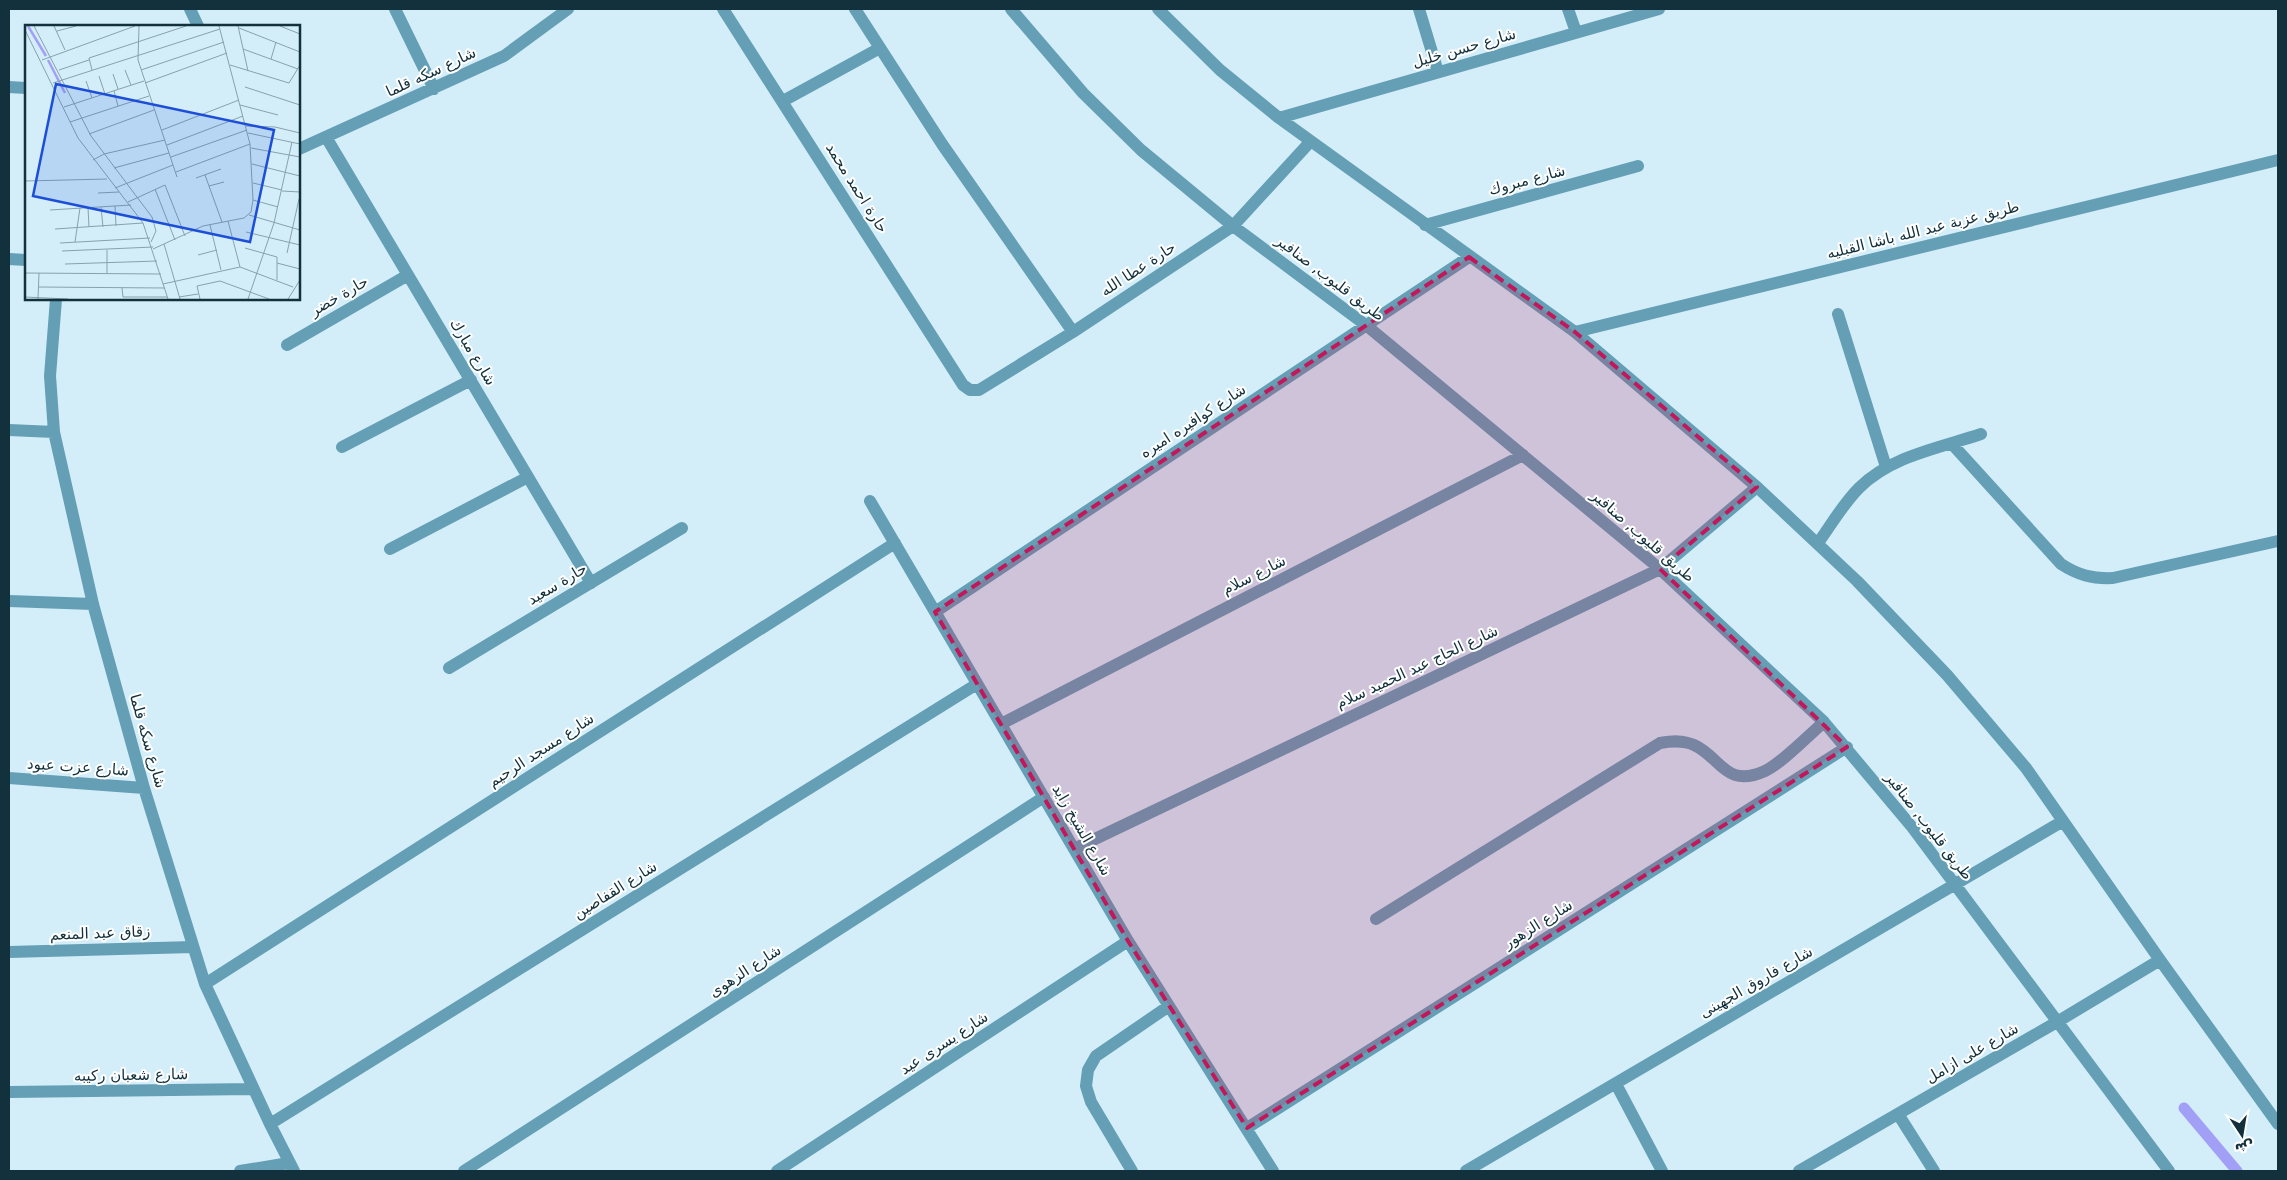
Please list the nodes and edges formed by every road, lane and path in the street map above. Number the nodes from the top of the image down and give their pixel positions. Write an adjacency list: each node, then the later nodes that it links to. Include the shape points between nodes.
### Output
1 (190, 9): 11 (street)
2 (395, 9): 17 (street)
3 (568, 9): 17 (street, شارع سكه قلما, via 504,56)
4 (723, 9): 18 (street, حارة احمد محمد)
5 (855, 9): 13 (street)
6 (1011, 9): 26 (street, طريق قليوب, صنافير, via 1083,93 1128,137)
7 (1158, 9): 19 (street, via 1220,70)
8 (1420, 9): 14 (street)
9 (1568, 9): 12 (street)
10 (1659, 9): 12 (street, شارع حسن خليل)
11 (198, 25)
12 (1576, 32): 14 (street, شارع حسن خليل)
13 (880, 48): 18 (street); 34 (street, via 942,144)
14 (1438, 72): 19 (street, شارع حسن خليل)
15 (9, 87): 16 (street)
16 (25, 88)
17 (434, 89): 20 (street, شارع سكه قلما)
18 (783, 101): 38 (street, حارة احمد محمد)
19 (1279, 118): 21 (street)
20 (326, 137): 22 (street, شارع سكه قلما); 30 (street, شارع مبارك)
21 (1310, 142): 25 (street); 26 (street, حارة عطا الله)
22 (300, 149)
23 (2278, 160): 35 (street, طريق عزبة عبد الله باشا القبليه)
24 (1638, 166): 25 (street, شارع مبروك)
25 (1425, 225): 27 (street)
26 (1234, 226): 33 (street, طريق قليوب, صنافير); 34 (street, حارة عطا الله)
27 (1469, 257): 33 (street, شارع كوافيره اميره); 35 (street)
28 (9, 258): 29 (street)
29 (25, 260)
30 (408, 275): 36 (street, حارة خضر); 37 (street, شارع مبارك)
31 (56, 300): 40 (street, شارع سكه قلما, via 50,376)
32 (1838, 314): 45 (street)
33 (1367, 326): 44 (street, طريق قليوب, صنافير); 58 (street, شارع كوافيره اميره)
34 (1073, 332): 38 (street, حارة عطا الله, via 979,390 970,390)
35 (1575, 332): 47 (street)
36 (287, 345)
37 (471, 380): 43 (street); 46 (street, شارع مبارك)
38 (963, 385)
39 (9, 430): 40 (street)
40 (54, 432): 57 (street, شارع سكه قلما)
41 (1981, 434): 42 (street)
42 (1952, 444): 45 (street); 50 (street, via 2061,564 2076,574 2113,578)
43 (342, 447)
44 (1523, 455): 54 (street, طريق قليوب, صنافير); 62 (street, شارع سلام)
45 (1886, 467): 52 (street, via 1858,489)
46 (528, 477): 53 (street); 55 (street, شارع مبارك)
47 (1757, 487): 52 (street); 54 (street, شارع الحاج عبد الحميد سلام)
48 (870, 501): 51 (street, شارع الشيخ زايد)
49 (682, 528): 55 (street, حارة سعيد)
50 (2278, 541)
51 (895, 543): 58 (street, شارع الشيخ زايد); 75 (street, شارع مسجد الرحيم)
52 (1818, 544): 67 (street, via 1947,675 2026,768)
53 (390, 549)
54 (1660, 569): 61 (street, طريق قليوب, صنافير); 68 (street, شارع الحاج عبد الحميد سلام)
55 (591, 583): 59 (street, حارة سعيد)
56 (9, 602): 57 (street)
57 (93, 604): 65 (street, شارع سكه قلما)
58 (935, 612): 60 (street, شارع الشيخ زايد)
59 (449, 668)
60 (977, 684): 62 (street, شارع الشيخ زايد); 82 (street, شارع القفاصين)
61 (1824, 722): 63 (street, طريق قليوب, صنافير); 70 (street, via 1777,763 1752,775 1738,776 1725,771 1697,746 1684,741 1660,743)
62 (1001, 724): 66 (street, شارع الشيخ زايد)
63 (1847, 747): 69 (street, طريق قليوب, صنافير); 84 (street, شارع الزهور)
64 (9, 778): 65 (street, شارع عزت عبود)
65 (144, 788): 72 (street, شارع سكه قلما)
66 (1044, 797): 68 (street, شارع الشيخ زايد); 87 (street, شارع الزهوى)
67 (2063, 821): 69 (street, شارع فاروق الجهينى); 74 (street)
68 (1074, 849): 71 (street, شارع الشيخ زايد)
69 (1955, 885): 77 (street, طريق قليوب, صنافير); 78 (street, شارع فاروق الجهينى)
70 (1376, 919)
71 (1128, 941): 76 (street, شارع الشيخ زايد); 88 (street, شارع يسرى عيد)
72 (193, 947): 73 (street, زقاق عبد المنعم); 75 (street, شارع سكه قلما)
73 (9, 952)
74 (2160, 960): 77 (street, شارع على ازامل); 83 (street)
75 (205, 984): 79 (street, شارع سكه قلما)
76 (1170, 1006): 84 (street, شارع الشيخ زايد); 89 (street, via 1096,1056 1088,1070 1086,1086 1090,1102)
77 (2057, 1022): 81 (street, شارع على ازامل); 95 (street, طريق قليوب, صنافير)
78 (1616, 1084): 91 (street, شارع فاروق الجهينى); 92 (street)
79 (253, 1089): 80 (street, شارع شعبان ركيبه); 82 (street, شارع سكه قلما)
80 (9, 1092)
81 (1898, 1114): 93 (street, شارع على ازامل); 94 (street)
82 (270, 1124): 85 (street, شارع سكه قلما)
83 (2278, 1124)
84 (1247, 1128): 90 (street, شارع الشيخ زايد)
85 (292, 1167): 86 (street)
86 (240, 1171)
87 (464, 1171)
88 (777, 1171)
89 (1132, 1171)
90 (1273, 1171)
91 (1466, 1171)
92 (1662, 1171)
93 (1799, 1171)
94 (1934, 1171)
95 (2169, 1171)

